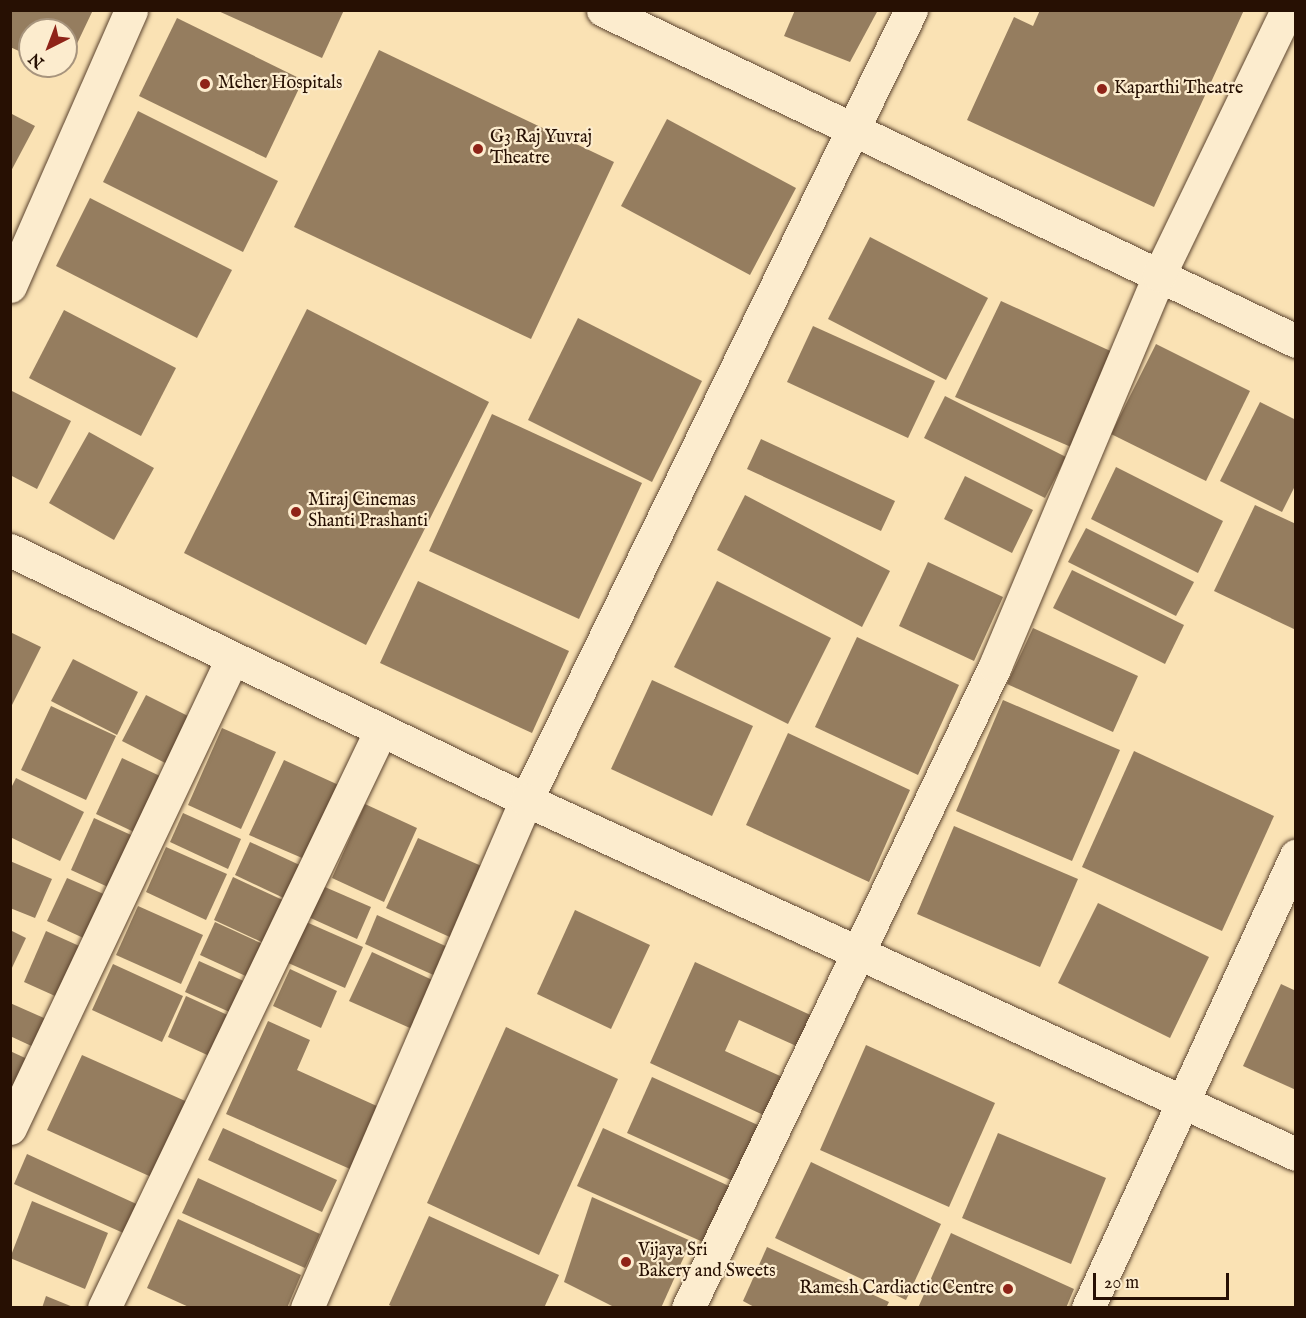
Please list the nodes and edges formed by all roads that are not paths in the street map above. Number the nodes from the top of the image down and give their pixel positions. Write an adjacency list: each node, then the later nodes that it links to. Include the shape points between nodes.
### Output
1 (131, 10): 7 (street)
2 (603, 10): 5 (street)
3 (911, 10): 5 (street)
4 (1287, 10): 6 (street)
5 (854, 129): 6 (street); 12 (street)
6 (1159, 275): 8 (street); 14 (street, via 995,666)
7 (10, 286)
8 (1296, 341)
9 (10, 550): 10 (street)
10 (232, 659): 11 (street); 16 (street)
11 (381, 730): 12 (street); 18 (street)
12 (526, 800): 14 (street); 19 (street)
13 (1296, 856): 15 (street)
14 (859, 953): 15 (street); 20 (street)
15 (1183, 1101): 17 (street); 21 (street)
16 (10, 1128)
17 (1296, 1154)
18 (104, 1308)
19 (307, 1308)
20 (688, 1308)
21 (1088, 1308)

